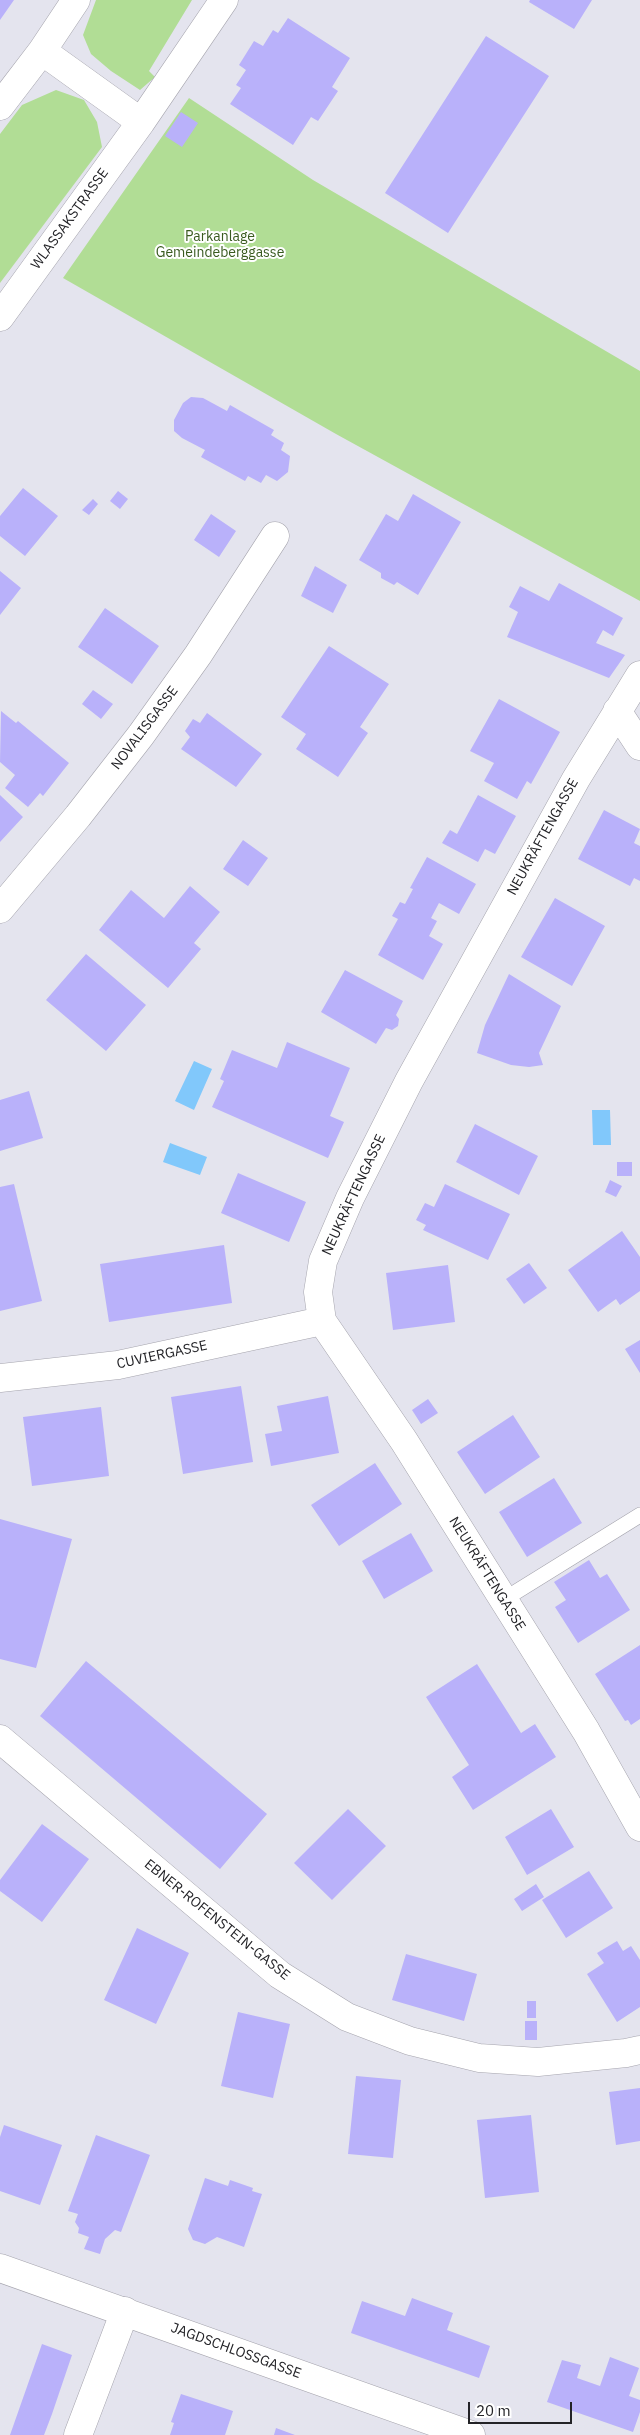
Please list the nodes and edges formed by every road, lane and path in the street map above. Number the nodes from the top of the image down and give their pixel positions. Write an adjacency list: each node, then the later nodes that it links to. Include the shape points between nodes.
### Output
1 (76, 0): 3 (street)
2 (224, 0): 5 (street, WLASSAKSTRASSE)
3 (42, 51): 4 (street); 5 (street)
4 (0, 106)
5 (141, 122): 6 (street, WLASSAKSTRASSE)
6 (0, 317)
7 (275, 536): 11 (street, NOVALISGASSE, via 198,655 141,735)
8 (640, 675): 9 (street, NEUKRÄFTENGASSE)
9 (617, 711): 10 (street); 12 (street, NEUKRÄFTENGASSE, via 472,962 350,1198 324,1261 318,1292)
10 (640, 746)
11 (0, 909)
12 (322, 1321): 13 (street, CUVIERGASSE, via 118,1365); 15 (street, NEUKRÄFTENGASSE, via 404,1441)
13 (0, 1378)
14 (640, 1515): 15 (lane)
15 (503, 1600): 17 (street, NEUKRÄFTENGASSE, via 586,1731)
16 (0, 1739): 18 (street, EBNER-ROFENSTEIN-GASSE, via 280,1975 347,2017 410,2041 479,2058 538,2062)
17 (640, 1827)
18 (640, 2050)
19 (0, 2268): 20 (street, JAGDSCHLOSSGASSE)
20 (125, 2311): 21 (street); 22 (street, JAGDSCHLOSSGASSE)
21 (78, 2435)
22 (471, 2435)

